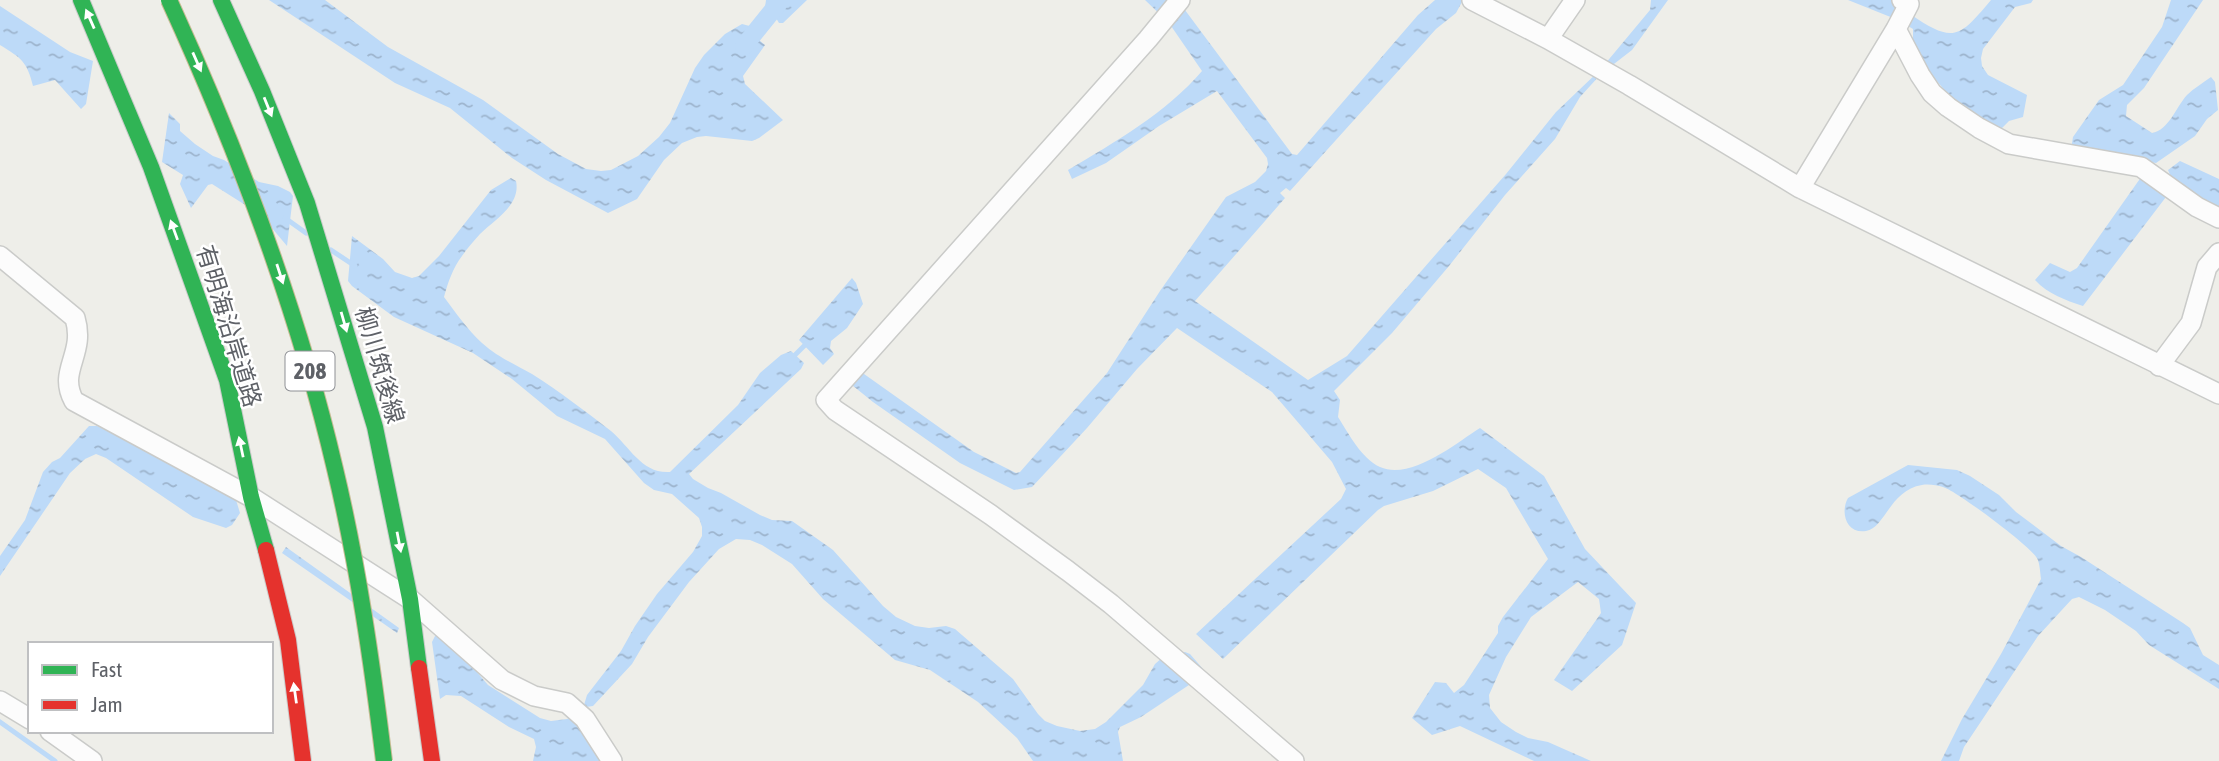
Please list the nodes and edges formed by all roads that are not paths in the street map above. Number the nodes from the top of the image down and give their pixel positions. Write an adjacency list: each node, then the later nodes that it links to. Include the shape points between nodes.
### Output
1 (81, 0): 17 (main road, 有明海沿岸道路, one-way to 1, via 227,380 146,154)
2 (169, 0): 26 (main road, 208, one-way to 26, bridge, via 245,175 305,351 347,522)
3 (221, 0): 18 (main road, 柳川筑後線, one-way to 18, via 307,203 337,298 375,427)
4 (1180, 0): 22 (street, via 826,400 1100,596)
5 (1472, 0): 9 (street)
6 (1575, 0): 9 (street)
7 (1906, 2): 8 (street)
8 (1896, 29): 10 (street); 11 (street, via 1932,93 1979,128 2009,144 2141,167)
9 (1548, 38): 10 (street)
10 (1800, 188): 15 (street)
11 (2219, 218)
12 (2219, 253): 15 (street, via 2207,267 2191,323)
13 (0, 256): 17 (street, via 75,318 77,350 68,375 74,401)
14 (296, 354): 25 (main road, 208, via 339,523)
15 (2159, 366): 16 (street)
16 (2219, 394)
17 (251, 497): 18 (street); 24 (main road, 有明海沿岸道路, one-way to 17, via 288,640)
18 (410, 599): 27 (main road, 柳川筑後線); 28 (street, via 502,680 534,696 567,703 585,719)
19 (0, 701): 20 (street)
20 (28, 718)
21 (53, 733): 23 (street)
22 (1281, 757)
23 (92, 761)
24 (303, 761)
25 (374, 761)
26 (384, 761)
27 (432, 761)
28 (612, 761)

